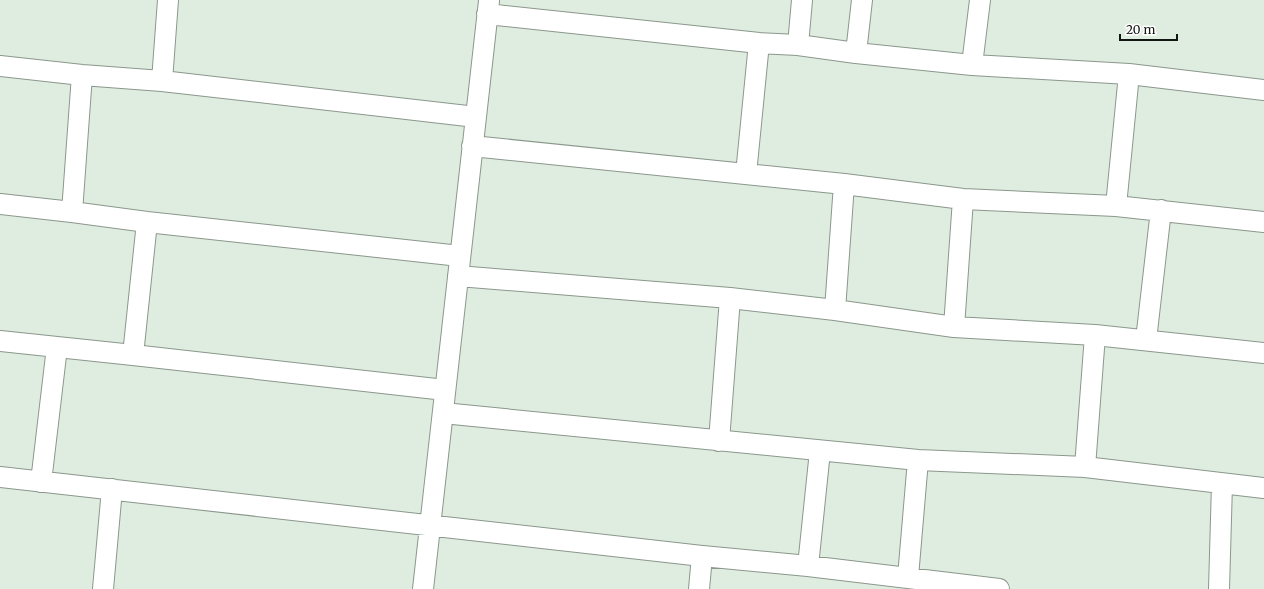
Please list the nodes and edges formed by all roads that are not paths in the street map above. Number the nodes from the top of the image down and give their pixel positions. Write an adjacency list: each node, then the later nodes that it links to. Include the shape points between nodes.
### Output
1 (168, 0): 13 (street)
2 (802, 0): 7 (street)
3 (862, 0): 8 (street)
4 (980, 0): 9 (street)
5 (488, 7): 6 (street); 15 (street)
6 (759, 43): 7 (street); 17 (street)
7 (798, 45): 8 (street)
8 (856, 53): 9 (street)
9 (972, 65): 11 (street)
10 (0, 66): 12 (street)
11 (1129, 74): 14 (street); 21 (street)
12 (82, 75): 13 (street); 23 (street)
13 (162, 81): 15 (street)
14 (1264, 90)
15 (476, 117): 16 (street)
16 (472, 146): 17 (street); 26 (street)
17 (746, 174): 18 (street)
18 (844, 184): 19 (street); 29 (street)
19 (963, 199): 21 (street); 30 (street)
20 (0, 204): 23 (street)
21 (1116, 206): 22 (street)
22 (1161, 210): 25 (street); 32 (street)
23 (72, 212): 24 (street)
24 (147, 222): 26 (street); 36 (street)
25 (1264, 222)
26 (460, 256): 27 (street)
27 (458, 276): 28 (street); 37 (street)
28 (730, 298): 29 (street); 39 (street)
29 (835, 310): 30 (street)
30 (954, 327): 31 (street)
31 (1095, 335): 32 (street); 42 (street)
32 (1146, 340): 35 (street)
33 (0, 341): 34 (street)
34 (57, 347): 36 (street); 44 (street)
35 (1264, 353)
36 (133, 355): 37 (street)
37 (445, 390): 38 (street)
38 (443, 413): 39 (street); 48 (street)
39 (719, 441): 40 (street)
40 (820, 451): 41 (street); 50 (street)
41 (918, 460): 42 (street); 51 (street)
42 (1085, 467): 45 (street)
43 (0, 477): 44 (street)
44 (41, 482): 47 (street)
45 (1222, 484): 46 (street); 56 (street)
46 (1264, 488)
47 (112, 490): 48 (street); 52 (street)
48 (430, 526): 49 (street); 53 (street)
49 (702, 556): 50 (street); 54 (street)
50 (808, 566): 51 (street)
51 (908, 577): 55 (street)
52 (103, 589)
53 (423, 589)
54 (700, 589)
55 (999, 589)
56 (1219, 589)

